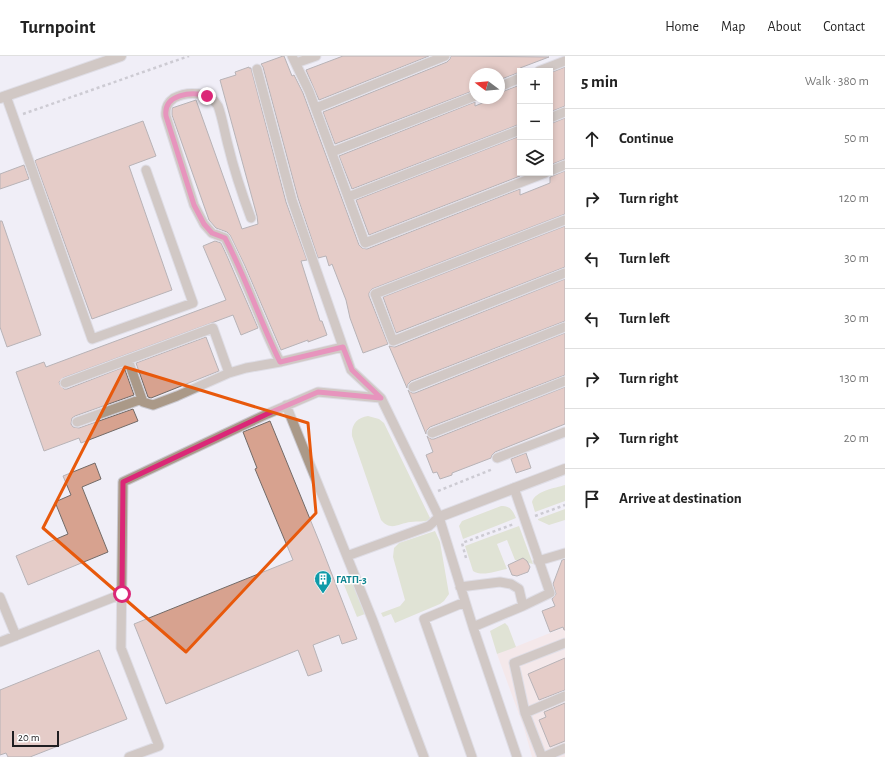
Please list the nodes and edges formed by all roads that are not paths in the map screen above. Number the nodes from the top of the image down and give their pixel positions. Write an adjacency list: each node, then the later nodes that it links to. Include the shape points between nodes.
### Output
1 (121, 56): 10 (street)
2 (316, 56): 4 (lane)
3 (445, 56): 12 (lane)
4 (294, 60): 12 (lane)
5 (565, 61): 6 (lane)
6 (547, 68)
7 (257, 69): 26 (lane, via 292,200)
8 (517, 79): 9 (lane)
9 (505, 84)
10 (3, 97): 18 (lane, via 14,118 92,339 193,303)
11 (469, 98): 16 (lane)
12 (316, 108): 16 (lane)
13 (565, 112): 14 (lane)
14 (553, 117)
15 (517, 131): 21 (lane)
16 (332, 152): 21 (lane)
17 (565, 165): 19 (lane)
18 (146, 170)
19 (553, 170)
20 (537, 176): 21 (lane, via 365,243)
21 (348, 196)
22 (251, 218): 28 (lane, via 238,184 217,106 200,93 184,94 174,99 167,104 166,116 194,205 212,233 225,238 237,260)
23 (565, 220): 24 (lane, via 375,294 393,341)
24 (565, 273)
25 (565, 327): 32 (lane)
26 (343, 347): 28 (lane); 34 (lane, via 352,370)
27 (128, 360): 29 (lane, via 213,328); 31 (lane); 33 (lane)
28 (280, 362): 29 (lane)
29 (229, 373): 33 (lane, via 153,405 143,402)
30 (565, 381): 38 (lane)
31 (65, 383)
32 (413, 387)
33 (142, 398): 36 (lane)
34 (381, 398): 35 (lane, via 318,392); 42 (lane)
35 (286, 406): 44 (lane); 47 (lane, via 123,482)
36 (77, 422)
37 (565, 432): 39 (lane)
38 (432, 433)
39 (497, 458)
40 (565, 469): 41 (street)
41 (514, 488): 42 (street); 45 (lane)
42 (439, 517): 44 (lane, via 429,526); 46 (lane)
43 (565, 553): 45 (lane)
44 (347, 556): 59 (lane)
45 (538, 561): 50 (lane, via 550,592)
46 (460, 587): 49 (lane); 50 (lane, via 500,582 511,584 518,589)
47 (122, 594): 52 (lane); 58 (lane, via 121,648 159,746)
48 (0, 597): 52 (lane)
49 (465, 602): 51 (lane); 60 (lane, via 424,619)
50 (523, 606): 51 (lane)
51 (473, 627): 61 (lane)
52 (16, 636): 53 (lane)
53 (0, 642)
54 (565, 643): 56 (lane, via 514,663)
55 (565, 696): 56 (lane)
56 (525, 713): 62 (lane)
57 (565, 748): 62 (lane)
58 (129, 757)
59 (424, 757)
60 (472, 757)
61 (517, 757)
62 (543, 757)

